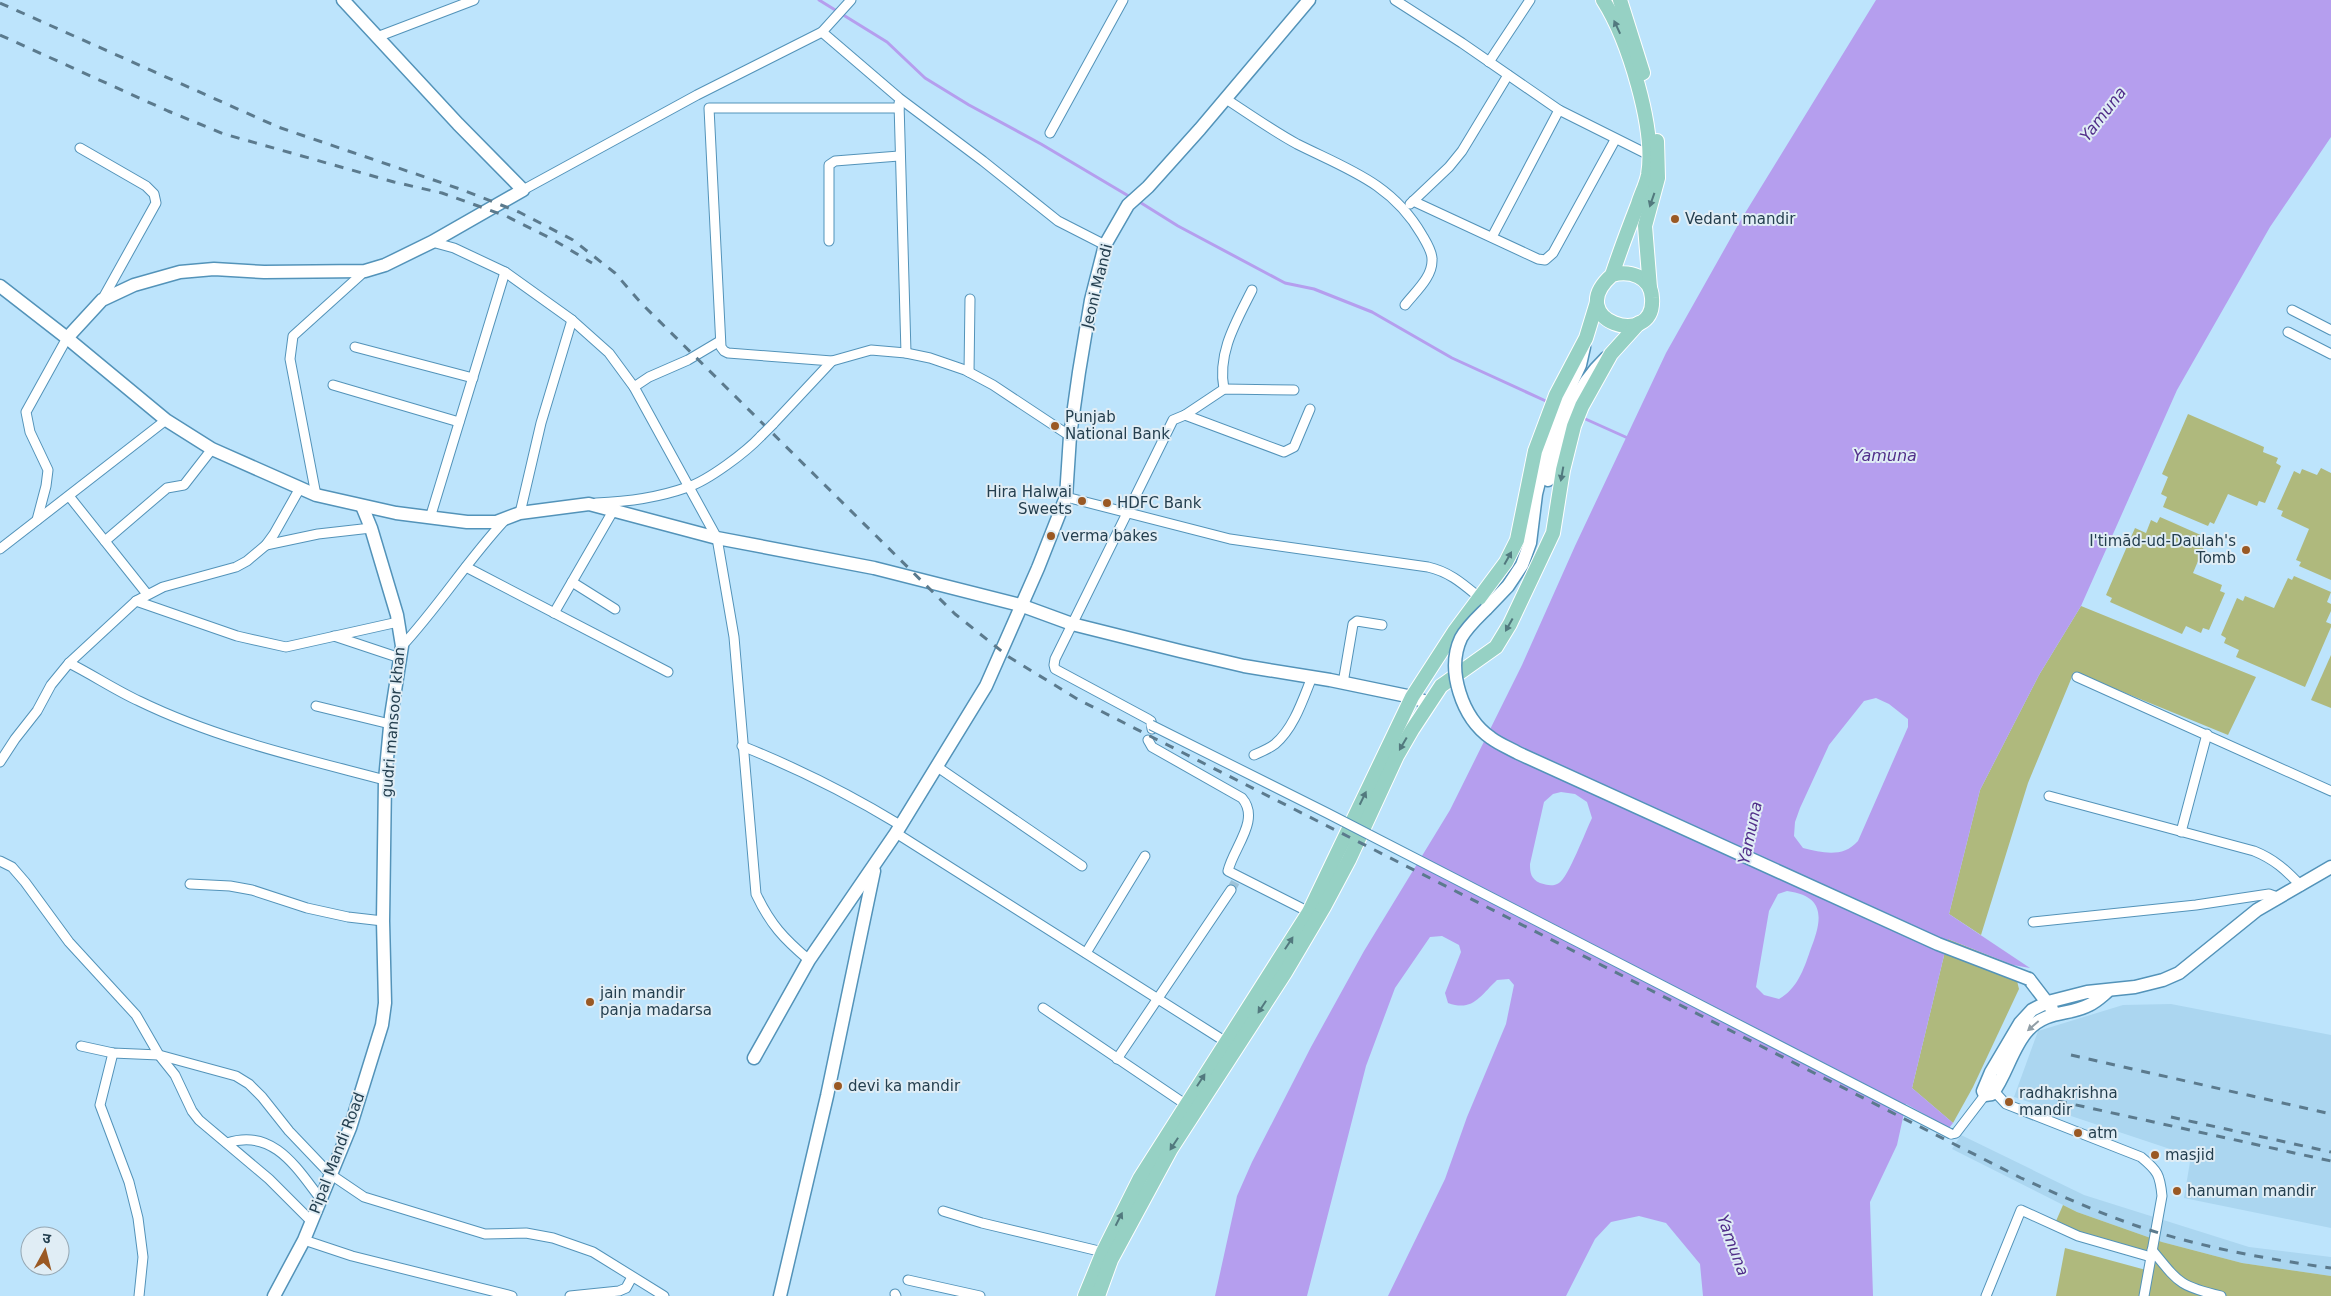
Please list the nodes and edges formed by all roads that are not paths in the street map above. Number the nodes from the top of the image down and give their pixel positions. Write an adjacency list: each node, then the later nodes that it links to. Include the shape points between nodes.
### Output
1 (343, 0): 11 (main road)
2 (474, 0): 11 (street)
3 (851, 0): 10 (street)
4 (1123, 0): 20 (street)
5 (1308, 0): 16 (main road, Jeoni Mandi)
6 (1395, 0): 12 (street)
7 (1530, 0): 12 (street)
8 (1603, 0): 23 (main road, one-way to 8, via 1645,119 1635,79 1622,37)
9 (1620, 0): 36 (main road, one-way to 36, via 1646,84 1658,155 1658,178 1645,226)
10 (822, 32): 14 (street); 15 (street)
11 (376, 37): 25 (main road)
12 (1489, 62): 13 (street)
13 (1508, 75): 19 (street); 26 (street, via 1450,167)
14 (697, 95): 17 (street); 25 (street)
15 (899, 98): 18 (street); 31 (street, via 1058,221)
16 (1226, 99): 27 (street, via 1297,144 1377,185); 31 (main road, Jeoni Mandi, via 1128,205)
17 (709, 108): 18 (street); 48 (street)
18 (899, 108): 24 (street)
19 (1559, 110): 21 (street); 28 (street)
20 (1050, 133)
21 (1615, 140): 23 (street); 28 (street, via 1550,257 1538,259)
22 (80, 148): 39 (street, via 146,186 154,194 156,203)
23 (1649, 155): 34 (main road, via 1646,182)
24 (899, 156): 29 (street, via 835,161 829,165); 50 (street)
25 (523, 190): 30 (main road)
26 (1413, 201): 27 (street); 28 (street)
27 (1405, 210): 41 (street, via 1420,232 1432,259 1426,278)
28 (1492, 236)
29 (829, 241)
30 (432, 242): 32 (main road); 33 (street, via 454,248)
31 (1105, 245): 65 (main road, Jeoni Mandi, via 1091,300)
32 (366, 272): 39 (main road, via 214,269 180,272 134,285); 69 (street, via 293,336 290,359)
33 (505, 272): 43 (street); 54 (street)
34 (1612, 275): 36 (main road, via 1621,272 1639,276); 40 (main road, via 1602,284)
35 (0, 286): 47 (main road)
36 (1650, 288): 44 (main road, via 1652,306)
37 (1252, 290): 57 (street, via 1228,342 1221,375)
38 (970, 299): 53 (street)
39 (102, 300): 47 (main road)
40 (1597, 302): 44 (main road, via 1600,311 1612,324 1631,326); 59 (main road)
41 (1406, 305)
42 (2292, 310): 45 (street)
43 (572, 320): 56 (street, via 609,353); 76 (street)
44 (1640, 323): 59 (main road)
45 (2331, 330)
46 (2288, 332): 51 (street)
47 (67, 338): 62 (main road); 78 (street, via 26,412 30,432 48,470)
48 (720, 341): 52 (street, via 728,353); 56 (street)
49 (355, 347): 54 (street)
50 (906, 352): 52 (street, via 863,351); 53 (street)
51 (2331, 354)
52 (832, 361): 67 (street, bridge, via 752,446)
53 (969, 372): 65 (street, via 993,384)
54 (472, 378): 64 (street)
55 (333, 386): 64 (street)
56 (634, 387): 67 (street)
57 (1224, 390): 58 (street); 61 (street)
58 (1294, 390)
59 (1569, 401): 63 (main road); 63 (main road)
60 (1310, 409): 61 (street, via 1294,446 1284,452)
61 (1185, 415): 75 (street, via 1173,420)
62 (166, 420): 66 (main road); 70 (street)
63 (1561, 420): 88 (main road, one-way to 63, via 1517,540 1535,451); 88 (main road, via 1522,564 1508,586); 103 (main road, one-way to 103, via 1563,470 1553,533 1496,647 1472,666 1449,678)
64 (459, 422): 77 (street)
65 (1070, 436): 71 (main road, Jeoni Mandi)
66 (212, 449): 68 (main road); 81 (street, via 184,485 167,488)
67 (690, 487): 72 (street, via 617,502); 80 (street)
68 (300, 488): 69 (main road); 83 (street)
69 (316, 495): 73 (main road)
70 (69, 496): 78 (street); 81 (street)
71 (1066, 497): 75 (street); 89 (main road, Jeoni Mandi)
72 (589, 504): 74 (main road); 76 (main road)
73 (362, 506): 77 (main road); 79 (main road, gudri mansoor khan)
74 (613, 510): 80 (main road); 85 (street)
75 (1126, 512): 88 (street, via 1230,539 1428,566 1456,578); 93 (street)
76 (513, 515): 77 (main road, via 496,522); 84 (street, via 483,543)
77 (430, 518)
78 (37, 520): 82 (street)
79 (371, 528): 83 (street, via 318,534); 92 (main road, gudri mansoor khan)
80 (717, 538): 89 (main road, via 874,568); 108 (street, via 733,630)
81 (105, 541): 86 (street)
82 (2, 544)
83 (266, 545): 86 (street, via 236,567)
84 (466, 567): 91 (street); 96 (street)
85 (572, 582): 90 (street); 91 (street)
86 (147, 594): 87 (street)
87 (136, 601): 95 (street, via 270,645 297,646); 97 (street)
88 (1483, 603): 102 (main road, via 1454,632); 134 (main road, bridge, via 1462,637 1455,663 1458,689 1470,716 1489,737 1938,944 2029,979)
89 (1020, 605): 93 (main road); 111 (main road, Jeoni Mandi, via 986,686)
90 (615, 609)
91 (554, 613): 98 (street)
92 (398, 622): 95 (street); 96 (main road, gudri mansoor khan)
93 (1072, 624): 99 (main road, via 1244,666); 141 (street, bridge, via 1054,659 1055,669 1148,719 1152,727 1328,813 1951,1134 1956,1133)
94 (1382, 625): 101 (street, via 1357,621 1353,624)
95 (334, 636): 96 (street)
96 (401, 652): 105 (main road, gudri mansoor khan)
97 (69, 663): 110 (street); 112 (street, via 140,702 224,735 267,750)
98 (668, 672)
99 (1312, 677): 101 (main road); 109 (street, via 1281,738)
100 (2077, 677): 106 (street)
101 (1343, 682): 102 (main road)
102 (1412, 696): 103 (main road); 126 (main road, one-way to 102)
103 (1429, 703): 161 (main road, one-way to 161, via 1397,756 1349,860 1312,928 1148,1188 1111,1260)
104 (316, 706): 105 (street)
105 (390, 724): 112 (main road, gudri mansoor khan)
106 (2207, 734): 113 (street); 116 (street)
107 (1148, 740): 126 (street, via 1152,747 1242,798 1247,804 1250,812 1243,838 1228,871)
108 (742, 746): 115 (street, via 856,798); 130 (street, via 756,894 769,920)
109 (1254, 755)
110 (0, 762)
111 (936, 766): 115 (main road, Jeoni Mandi); 120 (street)
112 (385, 780): 127 (main road, gudri mansoor khan)
113 (2331, 790)
114 (2049, 796): 116 (street)
115 (898, 829): 119 (main road, Jeoni Mandi); 129 (street)
116 (2181, 832): 123 (street, via 2269,857 2283,866)
117 (1146, 856): 129 (street)
118 (0, 861): 138 (street, via 12,867 69,942 136,1015)
119 (875, 866): 130 (main road, Jeoni Mandi); 158 (main road, via 827,1096)
120 (1082, 866)
121 (2331, 867): 123 (main road)
122 (190, 884): 127 (street, via 252,890 307,908)
123 (2301, 886): 125 (main road)
124 (1231, 890): 131 (street)
125 (2280, 898): 128 (street, via 2269,894); 134 (main road, via 2257,910 2179,973 2163,980 2108,992 2088,1006)
126 (1309, 912): 135 (main road, one-way to 126)
127 (383, 921): 132 (main road, gudri mansoor khan)
128 (2033, 922)
129 (1086, 953): 131 (street)
130 (809, 960): 139 (main road, Jeoni Mandi)
131 (1158, 999): 135 (street); 140 (street)
132 (385, 1003): 144 (main road, Pipal Mandi Road, via 382,1025 350,1128)
133 (1043, 1008): 140 (street)
134 (2051, 1008): 141 (main road, via 2014,1043)
135 (1226, 1042): 142 (main road, one-way to 135)
136 (81, 1046): 137 (street)
137 (113, 1053): 138 (street); 153 (street, via 100,1105 129,1182 138,1218 143,1257)
138 (159, 1055): 143 (street, via 175,1074 199,1120); 144 (street, via 224,1071 249,1084)
139 (754, 1058)
140 (1117, 1059): 142 (street)
141 (1990, 1093): 150 (street, via 2014,1108 2141,1157 2156,1169 2162,1196)
142 (1185, 1104): 149 (main road, one-way to 142, via 1140,1178)
143 (227, 1142): 145 (street, via 250,1139 279,1151 291,1160); 147 (street)
144 (330, 1174): 145 (main road, Pipal Mandi Road); 151 (street, via 364,1197 436,1220 485,1234 537,1234 562,1241 593,1252)
145 (320, 1198): 147 (main road, Pipal Mandi Road)
146 (944, 1211): 149 (street)
147 (311, 1221): 148 (main road, Pipal Mandi Road)
148 (304, 1240): 154 (main road, Pipal Mandi Road); 155 (street, via 352,1256)
149 (1102, 1252): 160 (main road)
150 (2151, 1254): 162 (street, via 2078,1236 2021,1210); 163 (street); 164 (street, via 2182,1285)
151 (632, 1277): 156 (street, via 626,1288 619,1291); 157 (street)
152 (908, 1280): 159 (street)
153 (139, 1296)
154 (274, 1296)
155 (512, 1296)
156 (570, 1296)
157 (664, 1296)
158 (780, 1296)
159 (980, 1296)
160 (1085, 1296)
161 (1098, 1296)
162 (1986, 1296)
163 (2144, 1296)
164 (2221, 1296)

